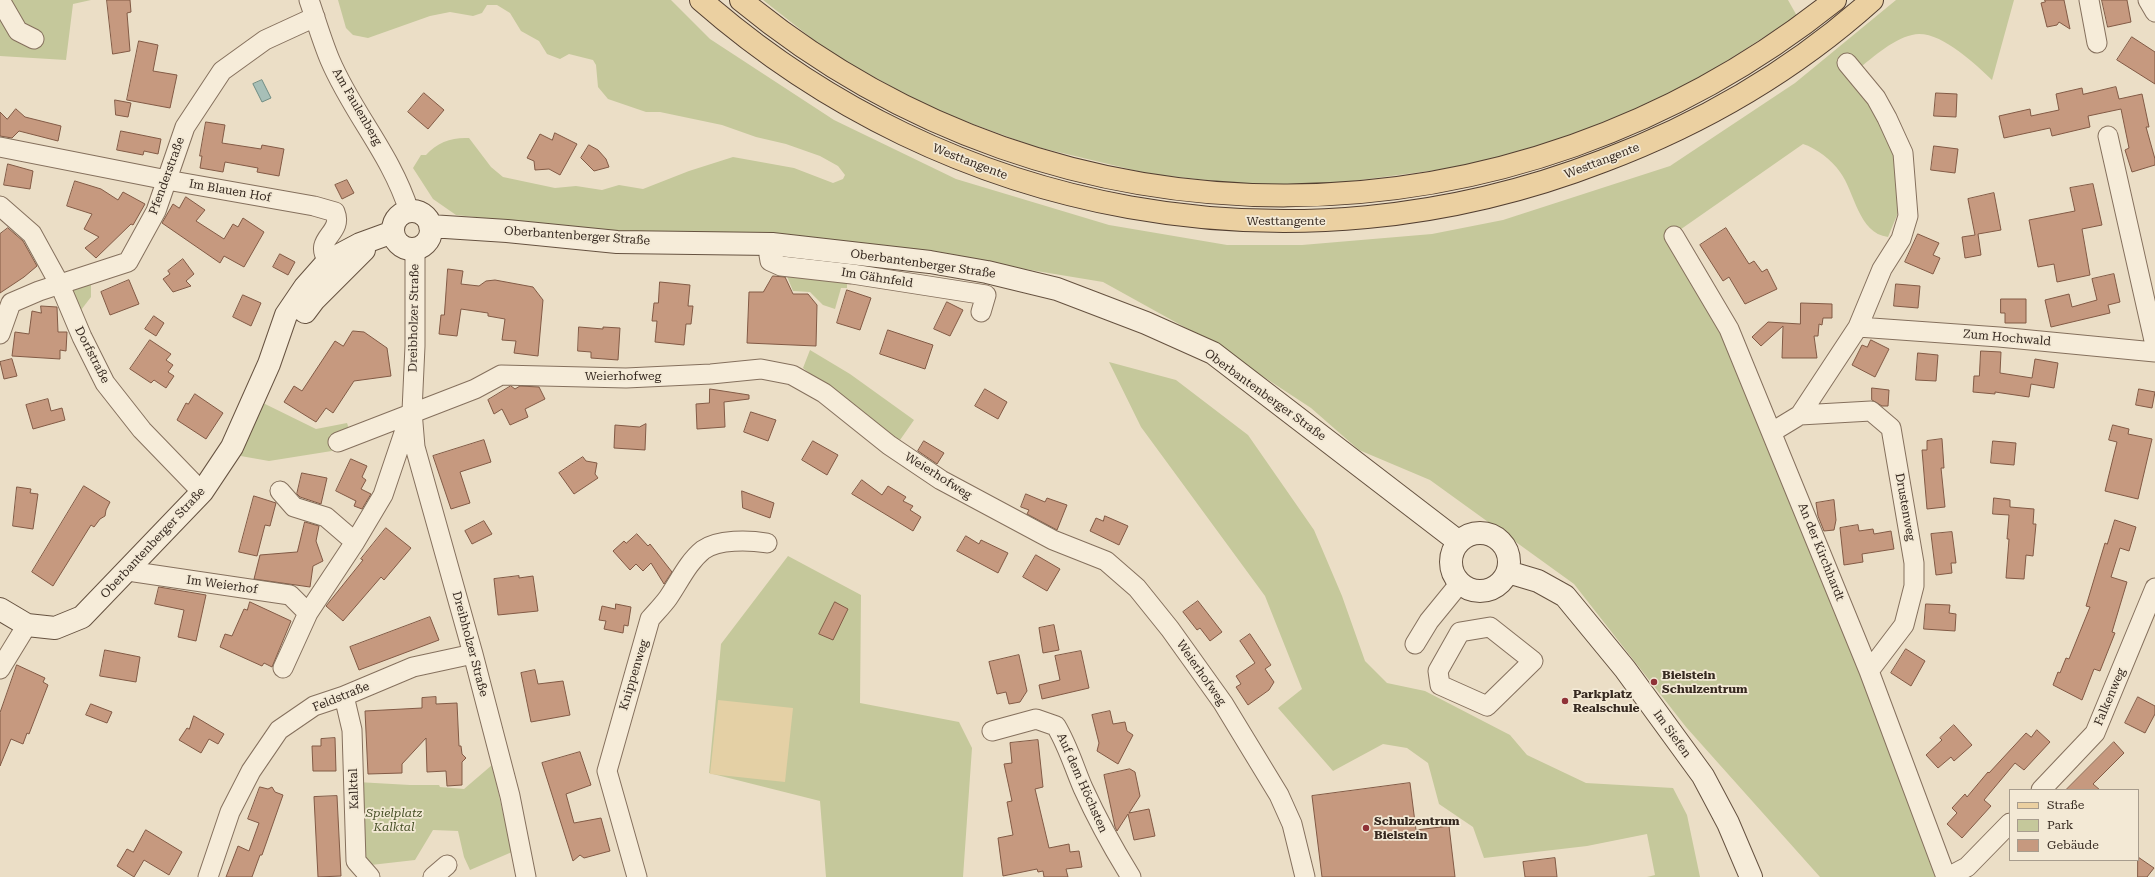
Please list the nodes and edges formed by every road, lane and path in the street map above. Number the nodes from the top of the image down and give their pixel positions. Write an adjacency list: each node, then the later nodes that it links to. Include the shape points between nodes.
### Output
1 (0, 0): 10 (street, via 18,31)
2 (701, 0): 5 (main road, Westtangente, via 763,50 821,90 895,131 981,168 1026,183 1120,207 1215,220 1263,222 1311,222 1403,214 1494,196 1584,169 1669,133 1751,89 1822,41)
3 (741, 0): 4 (main road, Westtangente, via 789,37 863,84 920,114 990,143 1062,166 1130,182 1226,194 1274,196 1322,195 1416,186 1500,169 1553,154 1641,120 1724,78 1803,26)
4 (1835, 0)
5 (1872, 0)
6 (2089, 0): 11 (street)
7 (2148, 0): 9 (street)
8 (312, 9): 15 (street, Pfenderstraße, via 222,71 185,127); 17 (street, Am Faulenberg, via 330,61 390,165 401,186)
9 (2155, 12)
10 (34, 39)
11 (2097, 43)
12 (1847, 63): 27 (street, via 1876,98 1903,153 1908,216 1901,239 1882,269)
13 (2108, 136): 29 (street)
14 (0, 146): 15 (street, Im Blauen Hof)
15 (167, 180): 23 (street, Im Blauen Hof, via 335,212 338,220 336,226 324,241 323,250); 24 (street, Pfenderstraße, via 156,211 128,262)
16 (0, 206): 24 (street, Dorfstraße, via 32,234)
17 (409, 211): 18 (main road, via 420,213); 19 (main road, via 398,216)
18 (430, 226): 21 (main road, Oberbantenberger Straße, via 617,242); 22 (main road, via 425,242)
19 (384, 235): 22 (main road, via 404,247); 23 (main road, Oberbantenberger Straße); 31 (main road, Oberbantenberger Straße, via 314,300)
20 (1674, 236): 34 (street, An der Kirchhardt, via 1730,329)
21 (772, 244): 26 (street, Im Gähnfeld, via 770,261 781,266 852,274 986,295); 39 (main road, Oberbantenberger Straße, via 930,262 987,272 1057,289 1146,323 1213,353)
22 (415, 248): 32 (street, Dreibholzer Straße)
23 (328, 261): 31 (main road, Oberbantenberger Straße, via 286,315)
24 (60, 285): 25 (street, Pfenderstraße); 37 (street, Dorfstraße, via 105,383 142,430)
25 (6, 300): 28 (street, Pfenderstraße)
26 (981, 312)
27 (1858, 327): 30 (street, Zum Hochwald); 33 (street)
28 (0, 334)
29 (2155, 345)
30 (2155, 352)
31 (269, 364): 37 (main road, Oberbantenberger Straße, via 232,447)
32 (412, 411): 35 (street); 38 (street, via 383,495); 50 (street, Dreibholzer Straße, via 415,447); 63 (street, Weierhofweg, via 475,389 501,375 626,378 761,369 792,375 824,393 889,445 941,480 1053,540 1106,561 1137,588 1223,703 1279,795 1292,824)
33 (1800, 415): 34 (street); 53 (street, Drustenweg, via 1871,411 1891,428 1914,563 1914,586 1904,625)
34 (1772, 432): 53 (street, An der Kirchhardt)
35 (338, 442)
36 (280, 491): 38 (street, via 294,507 326,517)
37 (202, 492): 41 (main road, Oberbantenberger Straße)
38 (355, 542): 46 (street)
39 (1459, 542): 42 (main road, via 1470,534 1480,532 1498,538 1509,554); 43 (main road, via 1452,556 1452,566 1454,575)
40 (767, 543): 61 (street, Knippenweg, via 748,540 712,546 704,550 650,619 607,771)
41 (128, 571): 46 (street, Im Weierhof, via 290,595); 47 (main road, Oberbantenberger Straße, via 82,618 55,628)
42 (1508, 572): 43 (main road, via 1496,587 1487,590 1468,588); 64 (main road, Im Siefen, via 1538,581 1565,596 1625,669 1703,776 1728,823)
43 (1460, 583): 49 (street, via 1429,621)
44 (2155, 588): 56 (street, Falkenweg, via 2095,733)
45 (0, 609): 47 (main road, Oberbantenberger Straße)
46 (308, 613): 51 (street)
47 (27, 625): 52 (street)
48 (1460, 632): 48 (street, via 1438,671 1440,685 1487,706 1533,661 1490,627)
49 (1415, 644)
50 (473, 654): 54 (street, Feldstraße, via 413,667); 60 (street, Dreibholzer Straße, via 510,796)
51 (282, 668)
52 (0, 669)
53 (1869, 671): 65 (street, An der Kirchhardt)
54 (344, 696): 58 (street, Feldstraße, via 314,706 279,730 251,771 230,812); 59 (street, Kalktal, via 352,730 356,861)
55 (992, 731): 62 (street, Auf dem Höchsten, via 1036,719 1056,726 1068,746 1082,786 1109,841)
56 (2042, 789)
57 (2009, 824): 65 (street, via 1967,867)
58 (208, 877)
59 (370, 877)
60 (526, 877)
61 (637, 877)
62 (1131, 877)
63 (1305, 877)
64 (1751, 877)
65 (1947, 877)

